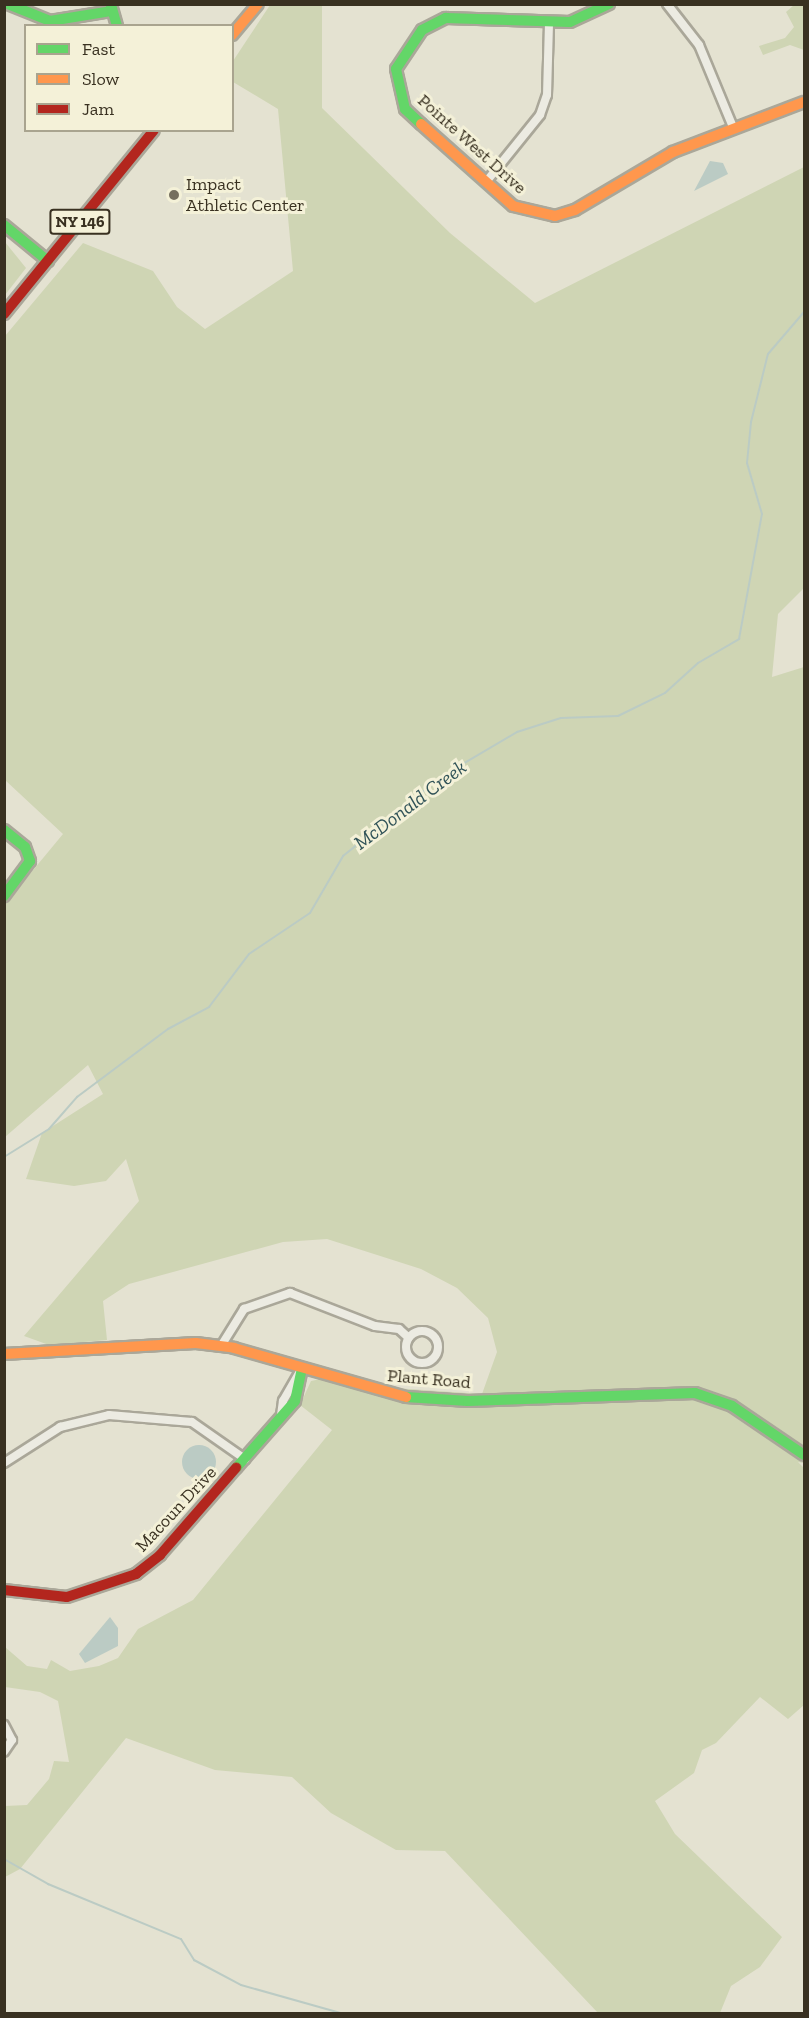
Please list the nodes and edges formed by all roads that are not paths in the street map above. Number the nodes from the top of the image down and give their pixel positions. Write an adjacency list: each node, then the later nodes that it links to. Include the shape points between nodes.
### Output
1 (8, 4): 5 (street, via 50,21)
2 (258, 4): 8 (street)
3 (609, 4): 7 (street, Pointe West Drive, via 570,22)
4 (667, 4): 10 (street, via 699,45)
5 (112, 8): 6 (street)
6 (116, 24)
7 (549, 24): 12 (street, via 547,95 540,115); 12 (street, Pointe West Drive, via 446,18 422,30 396,69 405,109)
8 (234, 33)
9 (804, 102): 10 (street, Pointe West Drive)
10 (733, 127): 12 (street, Pointe West Drive, via 673,152 575,210 555,216 513,206)
11 (152, 132): 14 (street, NY 146)
12 (486, 182)
13 (4, 225): 14 (street)
14 (48, 261): 15 (street, NY 146)
15 (4, 314)
16 (4, 830): 17 (street, via 25,847 30,861)
17 (4, 896)
18 (409, 1338): 18 (street, via 417,1332 433,1335 436,1355 428,1362 413,1361 407,1353); 19 (street, via 399,1329 375,1326 290,1293 244,1309)
19 (221, 1346): 20 (street, Plant Road, via 155,1343); 21 (street, Plant Road)
20 (4, 1354)
21 (302, 1369): 22 (street, Plant Road, via 402,1397 468,1401 695,1393 732,1406); 23 (street, Macoun Drive, via 302,1385)
22 (804, 1455)
23 (245, 1459): 24 (street, via 192,1422 110,1415 60,1426); 25 (street, Macoun Drive, via 160,1555 136,1574 67,1597)
24 (4, 1463)
25 (4, 1590)
26 (4, 1725): 27 (street, via 12,1740)
27 (4, 1752)

